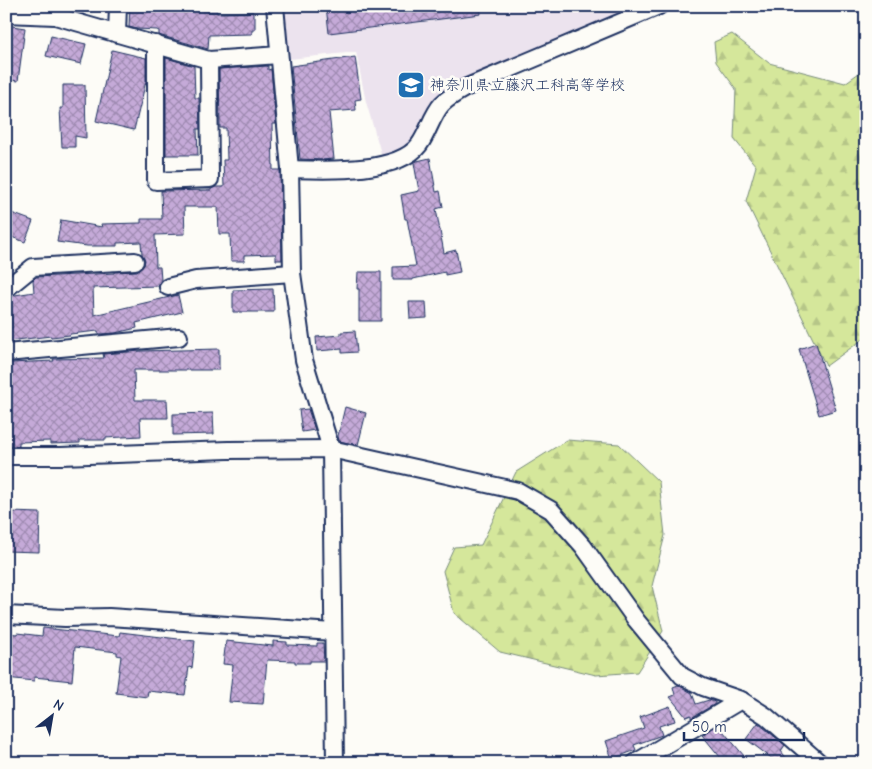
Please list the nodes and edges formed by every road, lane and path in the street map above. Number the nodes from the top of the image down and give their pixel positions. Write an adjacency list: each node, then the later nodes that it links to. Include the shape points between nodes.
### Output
1 (118, 6): 6 (street)
2 (275, 6): 8 (street)
3 (659, 6): 10 (street, via 451,96 441,105 411,154 370,167)
4 (55, 11): 5 (street); 6 (street)
5 (6, 14)
6 (117, 33): 7 (street)
7 (156, 44): 9 (street); 9 (street, via 156,181 210,179)
8 (279, 55): 9 (street); 10 (street)
9 (209, 60)
10 (290, 169): 12 (street)
11 (135, 260): 14 (street, via 32,267)
12 (292, 273): 13 (street, via 203,279); 17 (street, via 304,360)
13 (168, 287)
14 (6, 289)
15 (179, 337): 16 (street)
16 (6, 353)
17 (331, 449): 18 (street); 20 (street); 21 (street, via 518,491 551,510 583,546 636,620 682,676)
18 (6, 456)
19 (6, 615): 20 (street)
20 (333, 632): 22 (street)
21 (741, 700): 23 (street); 24 (street, via 766,716)
22 (335, 763)
23 (635, 763)
24 (820, 763)

